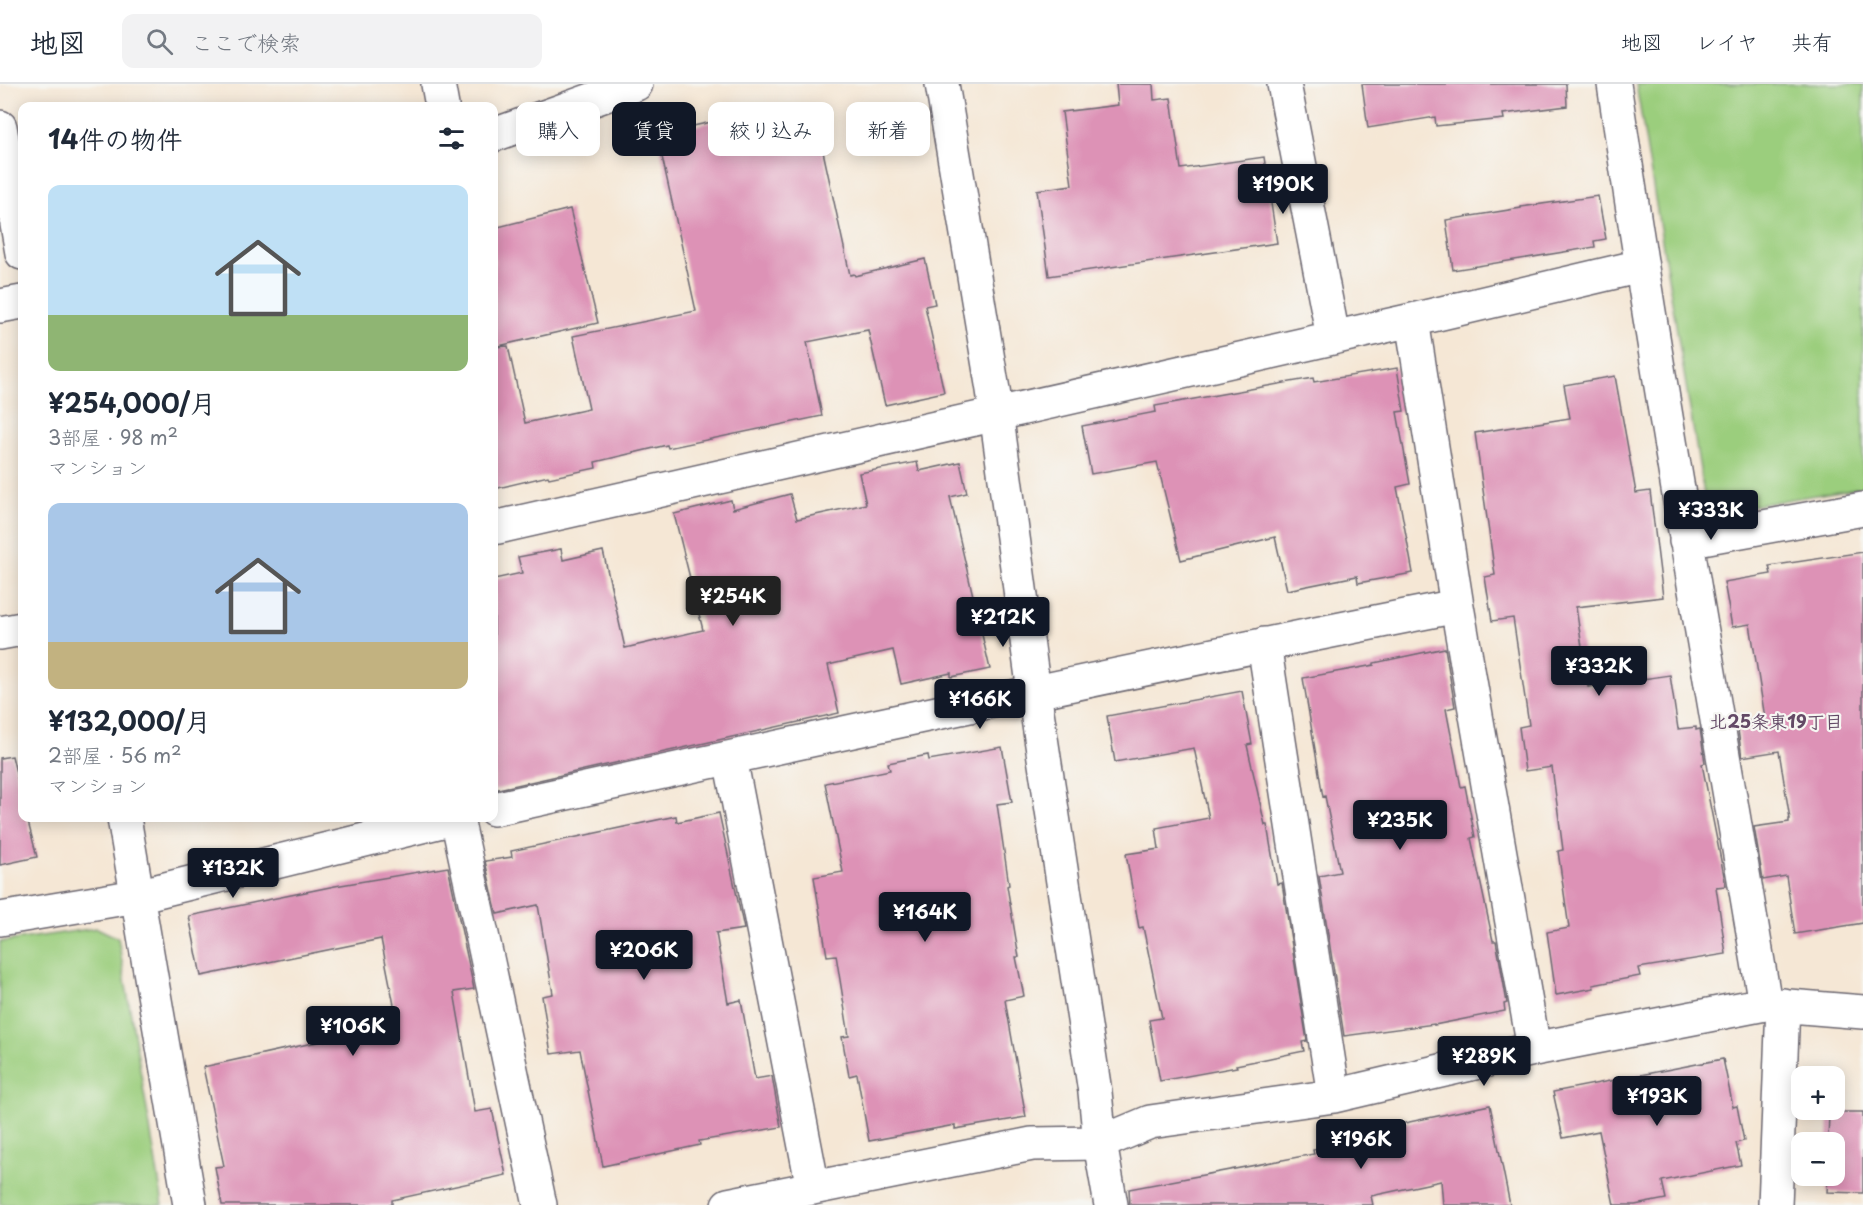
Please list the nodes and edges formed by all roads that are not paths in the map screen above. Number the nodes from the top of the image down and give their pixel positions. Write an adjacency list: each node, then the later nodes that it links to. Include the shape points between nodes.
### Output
1 (438, 84): 6 (street)
2 (636, 84): 8 (street)
3 (942, 84): 15 (street)
4 (1284, 84): 14 (street)
5 (1614, 84): 10 (street)
6 (441, 102)
7 (0, 127): 9 (street)
8 (498, 134)
9 (18, 230)
10 (1641, 266): 13 (street); 18 (street)
11 (18, 303): 12 (street)
12 (0, 306)
13 (1412, 320): 14 (street); 19 (street)
14 (1333, 337): 15 (street)
15 (996, 415): 17 (street); 23 (street)
16 (1863, 509): 18 (street)
17 (498, 527)
18 (1686, 541): 31 (street)
19 (1458, 606): 22 (street); 33 (street)
20 (18, 630): 21 (street)
21 (0, 633)
22 (1264, 644): 23 (street); 34 (street)
23 (1034, 692): 24 (street); 35 (street)
24 (730, 758): 25 (street); 36 (street)
25 (498, 808)
26 (125, 822): 29 (street)
27 (440, 822): 29 (street)
28 (457, 822): 38 (street)
29 (137, 896): 30 (street); 37 (street)
30 (0, 919)
31 (1774, 1004): 32 (street); 33 (street); 41 (street)
32 (1863, 1012)
33 (1534, 1049): 34 (street)
34 (1334, 1096): 35 (street, via 1150,1122)
35 (1101, 1143): 36 (street, via 1032,1144); 40 (street)
36 (813, 1188): 39 (street)
37 (190, 1205)
38 (540, 1205)
39 (728, 1205)
40 (1111, 1205)
41 (1775, 1205)

